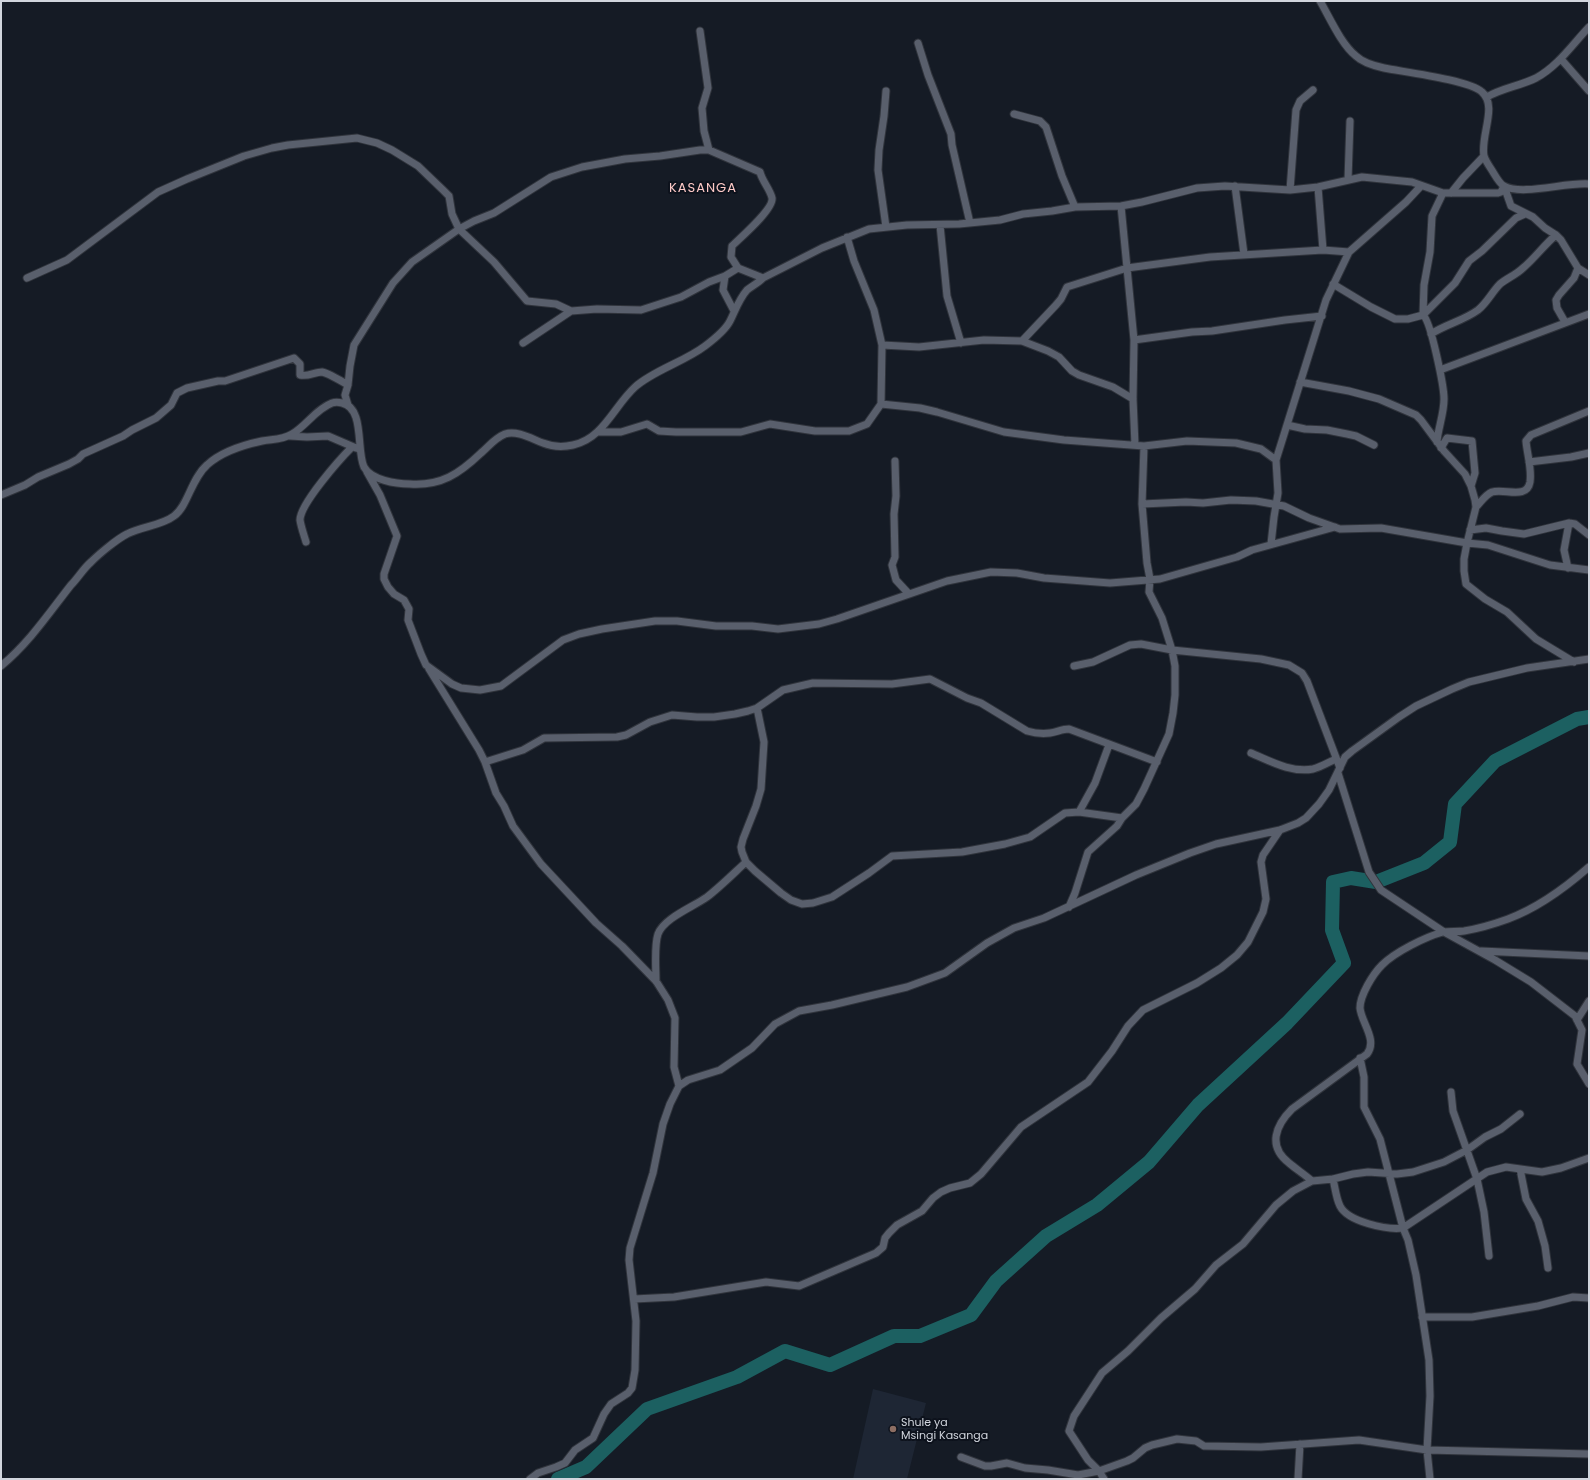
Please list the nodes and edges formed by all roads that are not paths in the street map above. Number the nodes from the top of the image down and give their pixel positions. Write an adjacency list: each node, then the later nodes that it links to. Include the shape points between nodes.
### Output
1 (1320, 1): 9 (street, via 1343,41 1356,57 1374,66 1457,82 1478,89)
2 (1589, 27): 5 (street)
3 (700, 31): 12 (street, via 708,88 702,108)
4 (918, 43): 26 (street, via 951,134)
5 (1561, 59): 8 (street); 9 (street, via 1535,78)
6 (886, 90): 28 (street, via 878,170)
7 (1313, 90): 20 (street, via 1300,101 1296,110)
8 (1589, 91)
9 (1487, 97): 13 (street, via 1489,106)
10 (1014, 114): 24 (street, via 1040,121 1046,127)
11 (1350, 121): 14 (street)
12 (709, 150): 29 (street, via 625,159 569,170 551,176 494,213); 35 (street, via 760,172 772,198 767,211 732,246 731,257)
13 (1484, 156): 18 (street); 22 (street)
14 (1348, 180): 17 (street, via 1362,177 1388,179 1412,182); 19 (street)
15 (1589, 184): 18 (street, via 1528,189)
16 (1235, 186): 20 (street); 23 (street, via 1197,188); 34 (street)
17 (1421, 186): 21 (street); 33 (street)
18 (1504, 186): 22 (street, via 1499,193); 25 (street, via 1510,206)
19 (1318, 187): 20 (street); 32 (street)
20 (1290, 190)
21 (1442, 193): 22 (street); 46 (street, via 1432,216 1430,252 1423,289)
22 (1451, 193)
23 (1121, 206): 24 (street); 36 (street)
24 (1075, 207): 26 (street)
25 (1525, 214): 30 (street, via 1533,217); 46 (street, via 1516,218 1469,262 1455,283)
26 (970, 223): 27 (street)
27 (940, 225): 28 (street); 53 (street, via 946,296)
28 (886, 227): 31 (street, via 869,229)
29 (459, 229): 40 (street, via 448,196 443,190 418,166 377,142 357,138 288,145 244,156 158,192 67,260); 43 (street, via 494,262 527,301 556,304); 57 (street, via 412,262 392,283 354,345)
30 (1556, 235): 37 (street); 49 (street, via 1514,276 1500,284 1478,310)
31 (847, 237): 41 (street); 54 (street, via 874,310)
32 (1323, 250): 33 (street); 34 (street)
33 (1349, 252): 42 (street)
34 (1244, 254): 36 (street)
35 (738, 268): 39 (street); 41 (street)
36 (1127, 268): 50 (street); 51 (street, via 1064,289 1056,305)
37 (1578, 268): 38 (street); 48 (street, via 1574,278 1556,300)
38 (1589, 275)
39 (725, 276): 43 (street, via 681,297 641,310); 44 (street, via 723,290)
40 (27, 278)
41 (763, 278): 44 (street, via 748,290)
42 (1333, 284): 46 (street, via 1370,307 1396,319); 47 (street)
43 (571, 311): 52 (street)
44 (734, 311): 64 (street, via 729,323 706,346 634,388)
45 (1589, 314): 48 (street)
46 (1423, 315): 49 (street)
47 (1322, 316): 50 (street); 56 (street)
48 (1565, 322): 55 (street)
49 (1431, 334): 55 (street)
50 (1134, 340): 58 (street)
51 (1022, 341): 53 (street, via 984,340); 58 (street, via 1059,357 1079,375 1113,387)
52 (523, 343)
53 (961, 343): 54 (street, via 919,347)
54 (882, 345): 59 (street)
55 (1440, 370): 63 (street, via 1444,398)
56 (1300, 382): 62 (street); 69 (street, via 1348,391 1397,406 1416,415)
57 (348, 385): 60 (street, via 345,395); 79 (street, via 325,372 300,375 300,364 294,358 225,381 187,388 177,393 171,405 156,418 83,454 69,464)
58 (1133, 399): 67 (street)
59 (881, 404): 64 (street, via 867,424 849,431 815,431 770,424 741,432 676,432 659,431 647,424 621,432); 67 (street, via 920,408 1004,432 1064,440)
60 (348, 405): 65 (street, via 332,403); 72 (street, via 359,429)
61 (1589, 411): 76 (street, via 1531,434 1526,443)
62 (1287, 425): 68 (street, via 1356,436); 74 (street)
63 (1438, 430): 66 (street); 69 (street)
64 (600, 432): 77 (street, via 576,445 561,446 508,433 497,438 464,469 438,483 407,484 387,481 377,478)
65 (290, 436): 71 (street, via 328,436); 98 (street, via 243,445 204,467 178,514 169,520 127,534 90,562 21,647)
66 (1447, 438): 69 (street); 78 (street, via 1472,441 1475,474)
67 (1135, 445): 70 (street)
68 (1374, 445)
69 (1439, 445): 78 (street, via 1461,469)
70 (1144, 446): 74 (street, via 1187,441 1228,442 1261,449); 80 (street)
71 (352, 447): 72 (street); 87 (street, via 322,481 305,508 300,519)
72 (360, 449): 77 (street)
73 (1589, 453): 76 (street)
74 (1276, 460): 81 (street)
75 (895, 461): 93 (street, via 895,557 892,565 896,580)
76 (1529, 462): 82 (street, via 1530,483 1526,490 1501,490 1490,493)
77 (364, 468): 97 (street, via 380,495 397,536 384,579 394,594 404,600 409,608 408,620)
78 (1471, 486): 82 (street)
79 (1, 495)
80 (1142, 504): 81 (street, via 1231,500); 92 (street)
81 (1277, 504): 84 (street); 89 (street)
82 (1476, 507): 85 (street)
83 (1569, 523): 85 (street, via 1524,534 1486,528); 86 (street, via 1575,524); 90 (street, via 1564,550)
84 (1335, 527): 88 (street, via 1381,528); 89 (street)
85 (1470, 530): 88 (street)
86 (1589, 536)
87 (306, 542)
88 (1466, 543): 90 (street, via 1488,545 1528,559); 96 (street, via 1464,571 1465,582 1469,587 1485,600 1507,612 1536,639)
89 (1271, 544): 92 (street, via 1175,576)
90 (1568, 568): 91 (street)
91 (1589, 570)
92 (1150, 579): 93 (street, via 1110,584 990,572 947,581); 94 (street, via 1149,592 1162,618)
93 (909, 594): 97 (street, via 837,619 778,629 655,621 578,634 563,640 508,682 480,690 461,688 452,684)
94 (1172, 650): 99 (street, via 1135,643 1096,661); 103 (street, via 1261,659 1295,668 1307,681); 105 (street, via 1175,666 1174,705 1169,734)
95 (1589, 659): 96 (street)
96 (1574, 662): 106 (street, via 1527,668 1452,688 1416,706 1386,726 1352,751)
97 (426, 665): 104 (street, via 471,735)
98 (1, 666)
99 (1074, 666)
100 (757, 708): 101 (street, via 783,690 813,683 892,684 930,679 981,704 1027,731 1050,733 1069,729); 104 (street, via 714,717 672,715 617,737 544,738 523,750); 110 (street, via 764,742 764,758 761,789 741,847)
101 (1109, 745): 105 (street); 107 (street, via 1095,783)
102 (1251, 753): 103 (street, via 1287,768 1299,769 1315,768)
103 (1336, 759): 106 (street)
104 (485, 762): 116 (street, via 496,793 513,826 541,864 596,923)
105 (1157, 762): 108 (street, via 1136,804)
106 (1339, 770): 109 (street, via 1329,790 1312,812 1298,823); 113 (street, via 1369,872 1381,890)
107 (1079, 812): 108 (street); 110 (street, via 1060,815 1030,837 1005,844 962,852 892,856 869,874 832,896 813,903 802,904 791,900)
108 (1122, 818): 112 (street, via 1088,852)
109 (1280, 830): 112 (street, via 1216,844 1190,853); 135 (street, via 1261,862 1266,899 1263,912 1248,942 1237,955 1221,968 1143,1010 1128,1026 1088,1082 1022,1127 970,1183 941,1192 922,1211 897,1225 876,1253 799,1286 766,1282 674,1296)
110 (746, 862): 116 (street, via 707,897 663,927 658,934)
111 (1589, 867): 113 (street, via 1554,894 1520,914 1464,931)
112 (1069, 907): 121 (street, via 1008,931 945,973 907,987 799,1011 775,1024 752,1048 720,1070 688,1080)
113 (1444, 932): 114 (street); 119 (street, via 1421,940 1399,953 1382,965 1366,987 1360,1008 1371,1045 1367,1054)
114 (1479, 951): 115 (street); 118 (street, via 1531,982)
115 (1589, 956)
116 (656, 980): 121 (street, via 675,1018 674,1067)
117 (1589, 1001): 118 (street)
118 (1577, 1020): 120 (street, via 1582,1030 1577,1064)
119 (1360, 1058): 127 (street, via 1364,1076 1364,1107 1380,1139); 130 (street, via 1292,1109 1278,1128 1276,1142 1279,1151 1288,1162)
120 (1589, 1084)
121 (679, 1086): 135 (street, via 663,1124 653,1173 630,1248)
122 (1451, 1092): 124 (street, via 1453,1111)
123 (1520, 1114): 124 (street)
124 (1467, 1150): 127 (street, via 1444,1162 1413,1172); 129 (street)
125 (1589, 1158): 126 (street, via 1542,1172)
126 (1520, 1169): 129 (street, via 1506,1167 1492,1170); 133 (street, via 1526,1199 1540,1228)
127 (1388, 1174): 128 (street, via 1368,1172); 131 (street)
128 (1333, 1179): 130 (street); 131 (street, via 1340,1206 1344,1211 1375,1226)
129 (1477, 1179): 131 (street); 132 (street)
130 (1312, 1180): 141 (street, via 1276,1205 1243,1244 1216,1265 1195,1289 1102,1373 1074,1416 1069,1431 1088,1460)
131 (1403, 1228): 136 (street, via 1416,1275)
132 (1489, 1256)
133 (1548, 1268)
134 (1589, 1298): 136 (street, via 1573,1297 1538,1306 1472,1317)
135 (634, 1299): 142 (street, via 635,1370 632,1388 628,1394 611,1404 593,1438 575,1450 565,1463 538,1472)
136 (1422, 1317): 138 (street, via 1429,1360)
137 (1300, 1444): 138 (street, via 1359,1440); 141 (street, via 1261,1447 1204,1446 1196,1441 1178,1439 1152,1445 1133,1458); 144 (street)
138 (1427, 1450): 139 (street); 145 (street)
139 (1589, 1454)
140 (961, 1457): 141 (street, via 985,1466 1007,1463 1078,1475)
141 (1099, 1471): 143 (street)
142 (530, 1479)
143 (1104, 1479)
144 (1298, 1479)
145 (1430, 1479)

